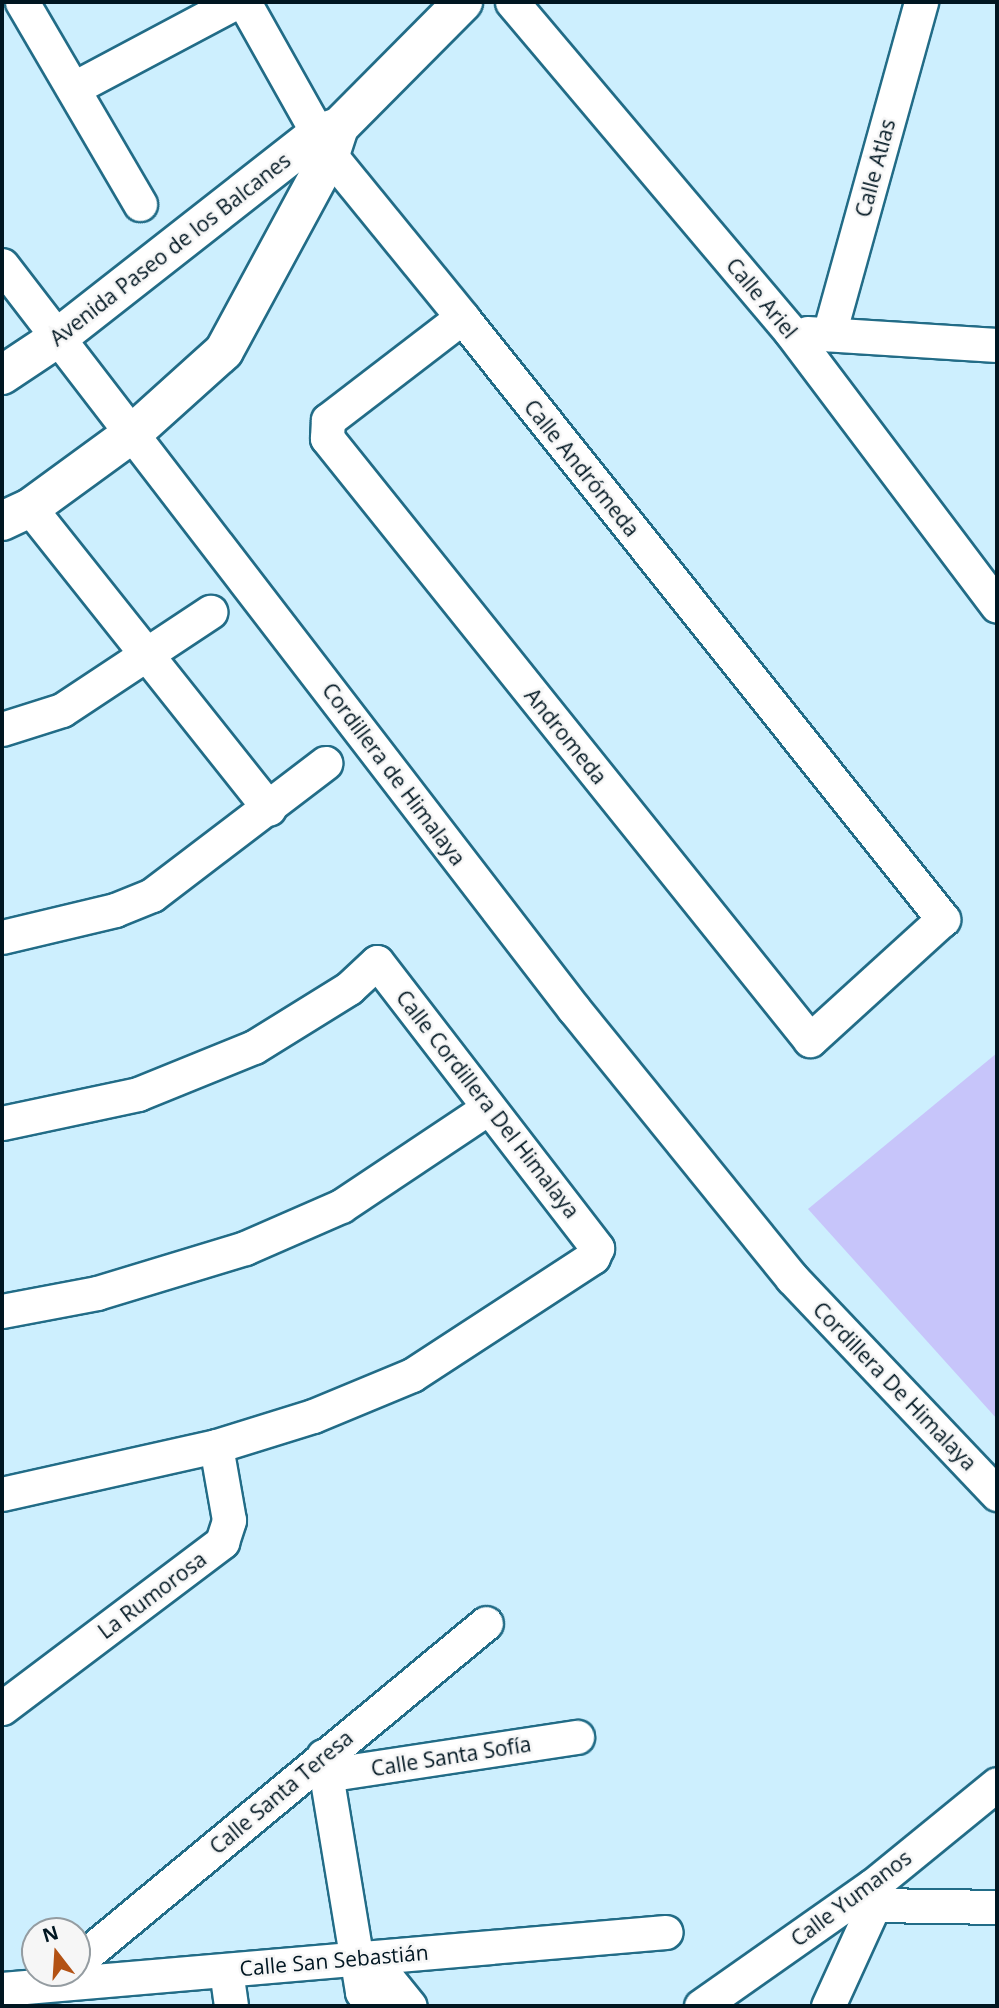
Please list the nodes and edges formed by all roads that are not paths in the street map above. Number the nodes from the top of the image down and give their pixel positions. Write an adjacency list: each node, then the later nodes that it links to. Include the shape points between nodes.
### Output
1 (22, 2): 7 (street)
2 (236, 2): 7 (street)
3 (244, 2): 8 (street, Calle Andrómeda)
4 (463, 2): 8 (street, Avenida Paseo de los Balcanes)
5 (512, 2): 12 (street, Calle Ariel)
6 (921, 2): 13 (street, Calle Atlas)
7 (74, 88): 9 (street)
8 (329, 139): 11 (street, Calle Andrómeda); 14 (street, Avenida Paseo de los Balcanes); 17 (street, Avenida Paseo de los Balcanes, via 224,351)
9 (140, 204)
10 (2, 265): 14 (street, Cordillera de Himalaya)
11 (462, 317): 25 (street, Calle Andrómeda); 25 (street, Andromeda, via 328,420 324,428 335,448 810,1040)
12 (790, 331): 13 (street); 19 (street, Calle Ariel)
13 (829, 334): 15 (street)
14 (56, 339): 16 (street, Avenida Paseo de los Balcanes); 17 (street, Cordillera de Himalaya)
15 (997, 345)
16 (2, 375)
17 (133, 433): 18 (street, Avenida Paseo de los Balcanes); 29 (street, Cordillera de Himalaya, via 574,1009)
18 (16, 514): 21 (street)
19 (997, 606)
20 (210, 612): 21 (street)
21 (149, 656): 22 (street, via 62,710); 24 (street)
22 (2, 729)
23 (326, 763): 24 (street)
24 (269, 809): 26 (street, via 152,895 115,910)
25 (943, 919)
26 (2, 937)
27 (488, 1108): 28 (street, Calle Cordillera Del Himalaya, via 377,962 349,988 254,1047 138,1094); 30 (street, via 341,1206 245,1248 97,1293); 31 (street, Calle Cordillera Del Himalaya, via 597,1248 593,1257 412,1375 313,1416)
28 (2, 1123)
29 (792, 1278): 33 (street, Cordillera De Himalaya)
30 (2, 1311)
31 (216, 1446): 32 (street); 35 (street, La Rumorosa, via 229,1520 222,1542)
32 (2, 1494)
33 (997, 1494)
34 (485, 1623): 37 (street, Calle Santa Teresa)
35 (2, 1707)
36 (578, 1737): 37 (street, Calle Santa Sofía)
37 (324, 1766): 42 (street, Calle Santa Teresa); 43 (street)
38 (997, 1784): 39 (street, Calle Yumanos)
39 (873, 1896): 40 (street); 51 (street, Calle Yumanos); 52 (street)
40 (997, 1907)
41 (666, 1932): 43 (street, Calle San Sebastián)
42 (91, 1951)
43 (357, 1957): 44 (street, Calle San Sebastián); 49 (street, via 362,1992); 50 (street, via 387,1978)
44 (226, 1970): 45 (street, Calle San Sebastián); 48 (street)
45 (91, 1972)
46 (21, 1984): 47 (street, Calle San Sebastián)
47 (2, 1989)
48 (231, 2006)
49 (373, 2006)
50 (410, 2006)
51 (701, 2006)
52 (828, 2006)

